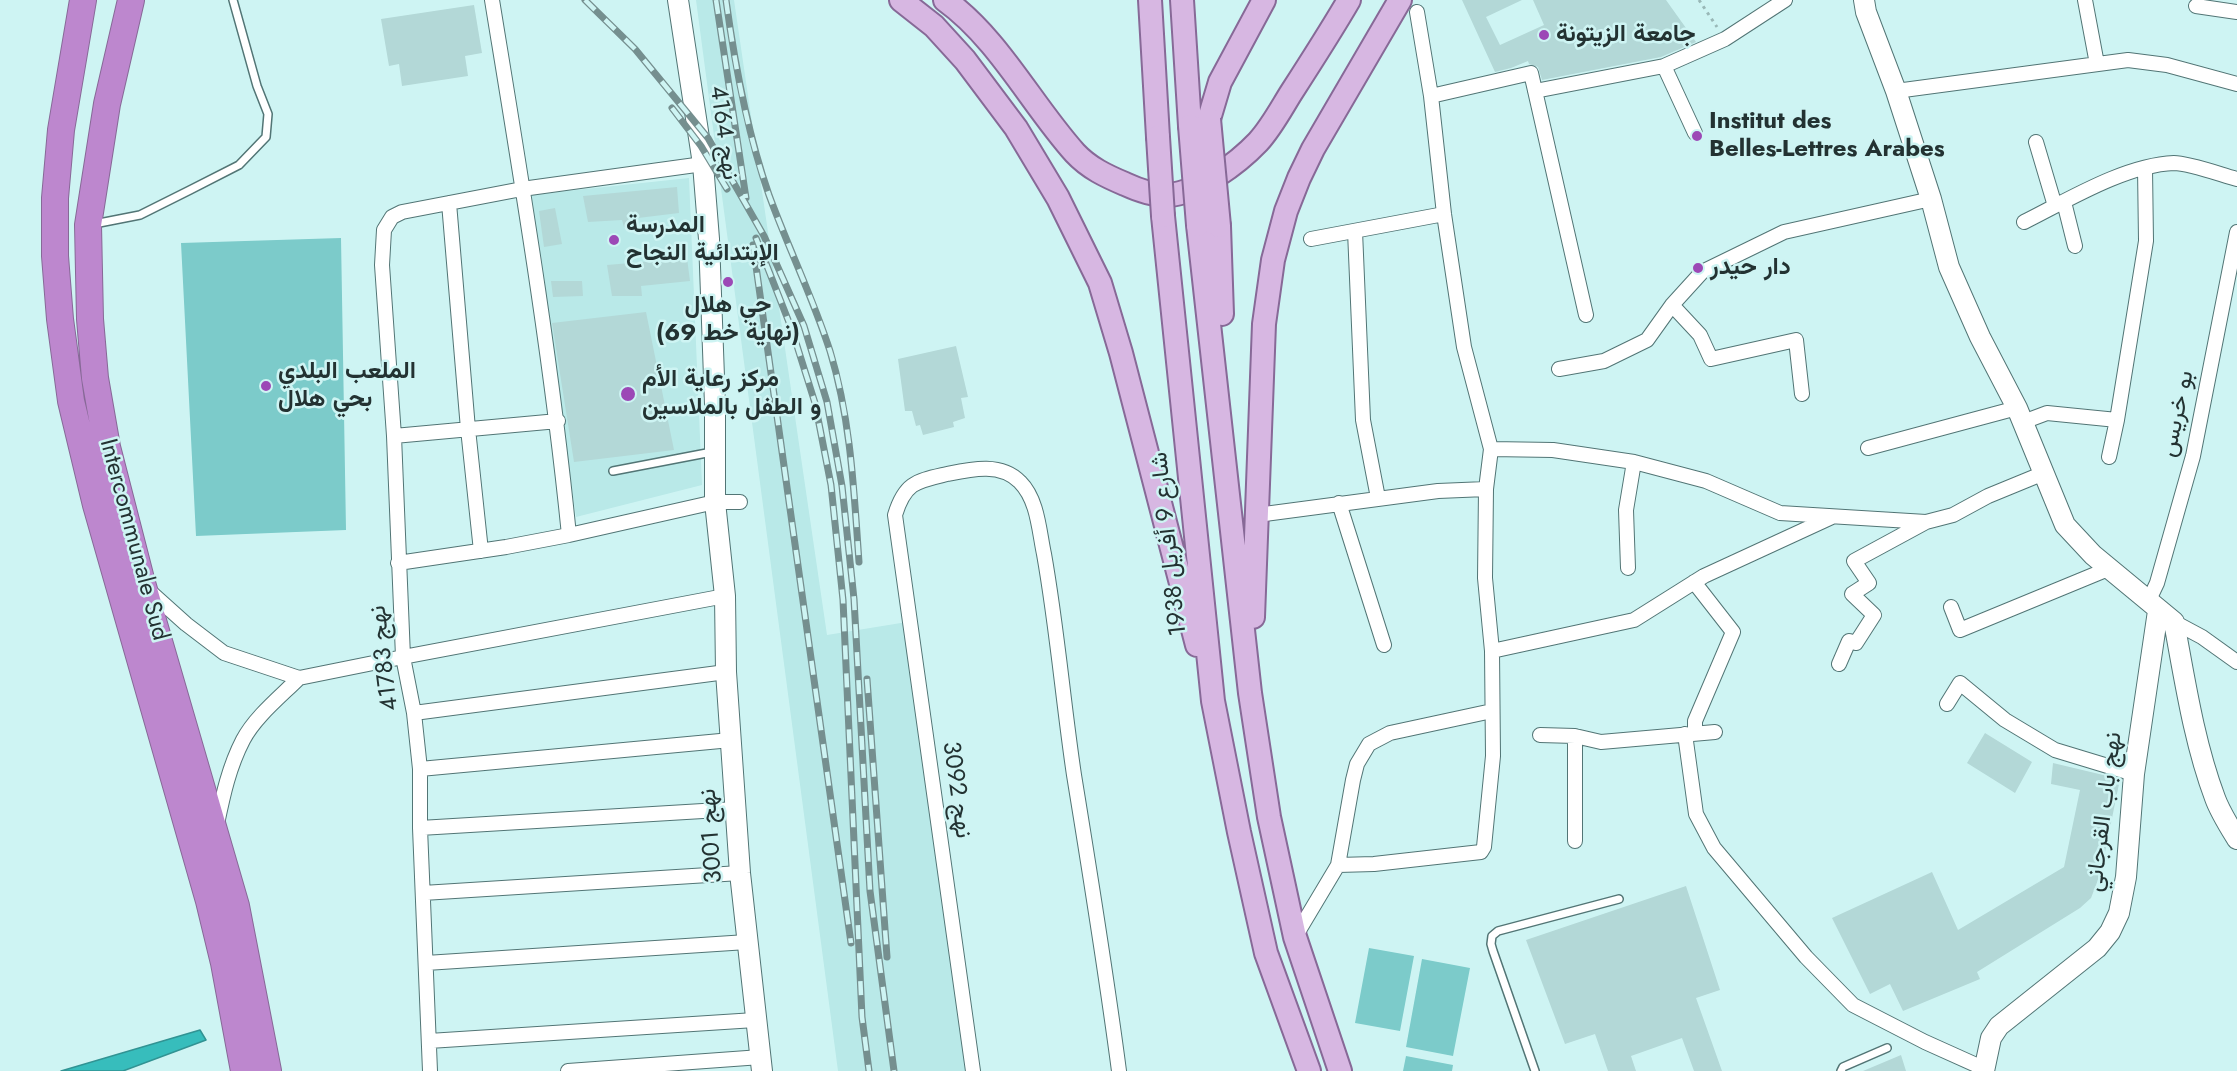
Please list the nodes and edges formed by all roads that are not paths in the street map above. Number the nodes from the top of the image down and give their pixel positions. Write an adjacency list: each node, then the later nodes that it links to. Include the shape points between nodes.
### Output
1 (70, 0): 21 (highway)
2 (83, 0): 21 (highway, Intercommunale Sud)
3 (131, 0): 40 (highway, Intercommunale Sud, via 107,104)
4 (233, 0): 40 (lane, via 268,114 266,137 239,165 141,215)
5 (492, 0): 34 (street)
6 (678, 0): 31 (street, نهج 4164)
7 (901, 0): 87 (main road, via 934,26 965,60 1016,128 1058,198 1100,283)
8 (945, 0): 13 (main road, via 994,48 1077,154 1095,170 1142,192 1168,195 1204,184 1257,142)
9 (1150, 0): 87 (main road, شارع 9 أفريل 1938, bridge, via 1163,216)
10 (1182, 0): 28 (main road)
11 (1256, 0): 20 (main road)
12 (1264, 0): 20 (main road)
13 (1349, 0)
14 (1785, 0): 23 (street, via 1725,39)
15 (2085, 0): 22 (street)
16 (1862, 4): 26 (street)
17 (1408, 6): 27 (street); 66 (main road, via 1313,149 1286,211 1273,260 1264,324)
18 (2196, 6): 19 (street)
19 (2237, 12)
20 (1243, 36): 28 (main road)
21 (75, 43): 115 (highway, Intercommunale Sud, via 55,198 55,256 71,401 96,505 209,901)
22 (2097, 64): 24 (street, via 2128,60 2167,65); 26 (street)
23 (1664, 66): 25 (street); 29 (street)
24 (2237, 84)
25 (1535, 91): 27 (street, via 1531,73); 46 (street)
26 (1896, 91): 35 (street)
27 (1431, 96): 38 (street)
28 (1199, 123): 86 (main road, bridge, via 1226,465)
29 (1695, 133)
30 (2036, 142): 37 (street)
31 (703, 164): 34 (street); 56 (street, نهج 4164)
32 (2145, 168): 33 (street, via 2176,163); 37 (street, via 2102,182); 50 (street, via 2146,241)
33 (2237, 179)
34 (522, 189): 36 (street); 51 (street)
35 (1931, 199): 45 (street, via 1784,232 1702,272); 49 (street, via 1949,267)
36 (449, 203): 52 (street); 53 (street, نهج 41783, via 392,217 382,240)
37 (2060, 204): 39 (street); 44 (street)
38 (1444, 214): 41 (street); 55 (street, via 1464,347)
39 (2024, 222)
40 (88, 225): 75 (highway, Intercommunale Sud, via 95,378 107,447)
41 (1355, 231): 43 (street); 62 (street, via 1363,420)
42 (2237, 232): 78 (street, بو خريس, via 2193,456 2157,583)
43 (1311, 239)
44 (2075, 246)
45 (1672, 305): 47 (street, via 1647,340 1604,361); 48 (street, via 1700,335 1711,359 1796,340)
46 (1586, 315)
47 (1559, 369)
48 (1802, 394)
49 (2020, 415): 50 (street, via 2047,413); 54 (street); 60 (street)
50 (2117, 420): 57 (street)
51 (558, 421): 52 (street); 69 (street)
52 (468, 429): 53 (street); 70 (street)
53 (394, 436): 71 (street, نهج 41783)
54 (1868, 448)
55 (1491, 449): 58 (street, via 1553,450); 61 (street)
56 (715, 452): 59 (lane); 63 (street, نهج 4164)
57 (2109, 457)
58 (1634, 462): 67 (street, via 1706,481 1780,513); 72 (street, via 1626,510)
59 (613, 471)
60 (2044, 473): 68 (street, via 1953,515); 73 (street, via 2065,525)
61 (1486, 489): 62 (street); 80 (street, via 1485,578)
62 (1378, 498): 65 (street)
63 (715, 502): 64 (street); 69 (street); 76 (street, نهج 4164)
64 (740, 502)
65 (1339, 502): 66 (street); 79 (street)
66 (1257, 515): 86 (main road)
67 (1834, 516): 68 (street); 74 (street)
68 (1926, 522): 83 (street, via 1854,561 1869,583 1852,594 1874,615 1856,643 1849,641)
69 (570, 535): 70 (street)
70 (481, 551): 71 (street)
71 (398, 563): 81 (street, نهج 41783)
72 (1628, 568)
73 (2108, 569): 77 (street, via 1960,630); 78 (street)
74 (1694, 582): 80 (street, via 1634,620); 92 (street, via 1733,632)
75 (141, 583): 85 (street, via 224,653); 100 (highway, Intercommunale Sud)
76 (725, 596): 81 (street); 84 (street, نهج 3001)
77 (1951, 608)
78 (2160, 612): 82 (street); 97 (street, نهج باب القرجاني); 101 (street, via 2215,800)
79 (1384, 645)
80 (1492, 651): 89 (street)
81 (403, 657): 85 (street); 90 (street, نهج 41783)
82 (2236, 660)
83 (1839, 664)
84 (726, 672): 90 (street); 95 (street, نهج 3001)
85 (299, 678): 100 (street, via 267,709 244,739 225,783)
86 (1250, 693): 107 (main road, via 1269,817)
87 (1213, 701): 121 (main road, شارع 9 أفريل 1938, via 1266,953)
88 (1947, 704): 97 (street, via 1960,683 2005,720 2055,750)
89 (1492, 711): 103 (street, via 1390,733 1369,744 1357,764); 103 (street, via 1493,756 1481,852)
90 (414, 713): 96 (street, نهج 41783)
91 (1715, 732): 92 (street)
92 (1690, 733): 94 (street, via 1601,742); 114 (street, via 1696,814 1714,848 1806,957 1853,1005)
93 (1540, 735): 94 (street)
94 (1575, 736): 102 (street)
95 (731, 740): 96 (street); 98 (street, نهج 3001)
96 (420, 769): 99 (street, نهج 41783)
97 (2134, 774): 114 (street, نهج باب القرجاني, via 2126,877 2119,913 2110,932 2097,948 1999,1026 1990,1038)
98 (736, 809): 99 (street); 104 (street, نهج 3001)
99 (420, 828): 105 (street, نهج 41783)
100 (216, 832): 116 (highway, Intercommunale Sud, via 236,906)
101 (2237, 839)
102 (1575, 841)
103 (1338, 865): 107 (street)
104 (740, 873): 105 (street); 108 (street, نهج 3001)
105 (423, 892): 109 (street, نهج 41783)
106 (1619, 898): 123 (lane, via 1498,931 1492,936 1493,951)
107 (1295, 937): 122 (main road)
108 (747, 942): 109 (street); 110 (street, نهج 3001)
109 (426, 963): 111 (street, نهج 41783)
110 (755, 1020): 111 (street); 113 (street, نهج 3001)
111 (429, 1041): 117 (street, نهج 41783)
112 (1887, 1048): 124 (lane)
113 (761, 1064): 118 (street)
114 (1984, 1070)
115 (244, 1071)
116 (268, 1071)
117 (430, 1071)
118 (568, 1071)
119 (973, 1071): 120 (street, نهج 3092, via 895,515 900,499 918,480 990,468 1008,472 1020,482 1030,495 1036,516 1052,598)
120 (1119, 1071)
121 (1309, 1071)
122 (1340, 1071)
123 (1535, 1071)
124 (1841, 1071)

